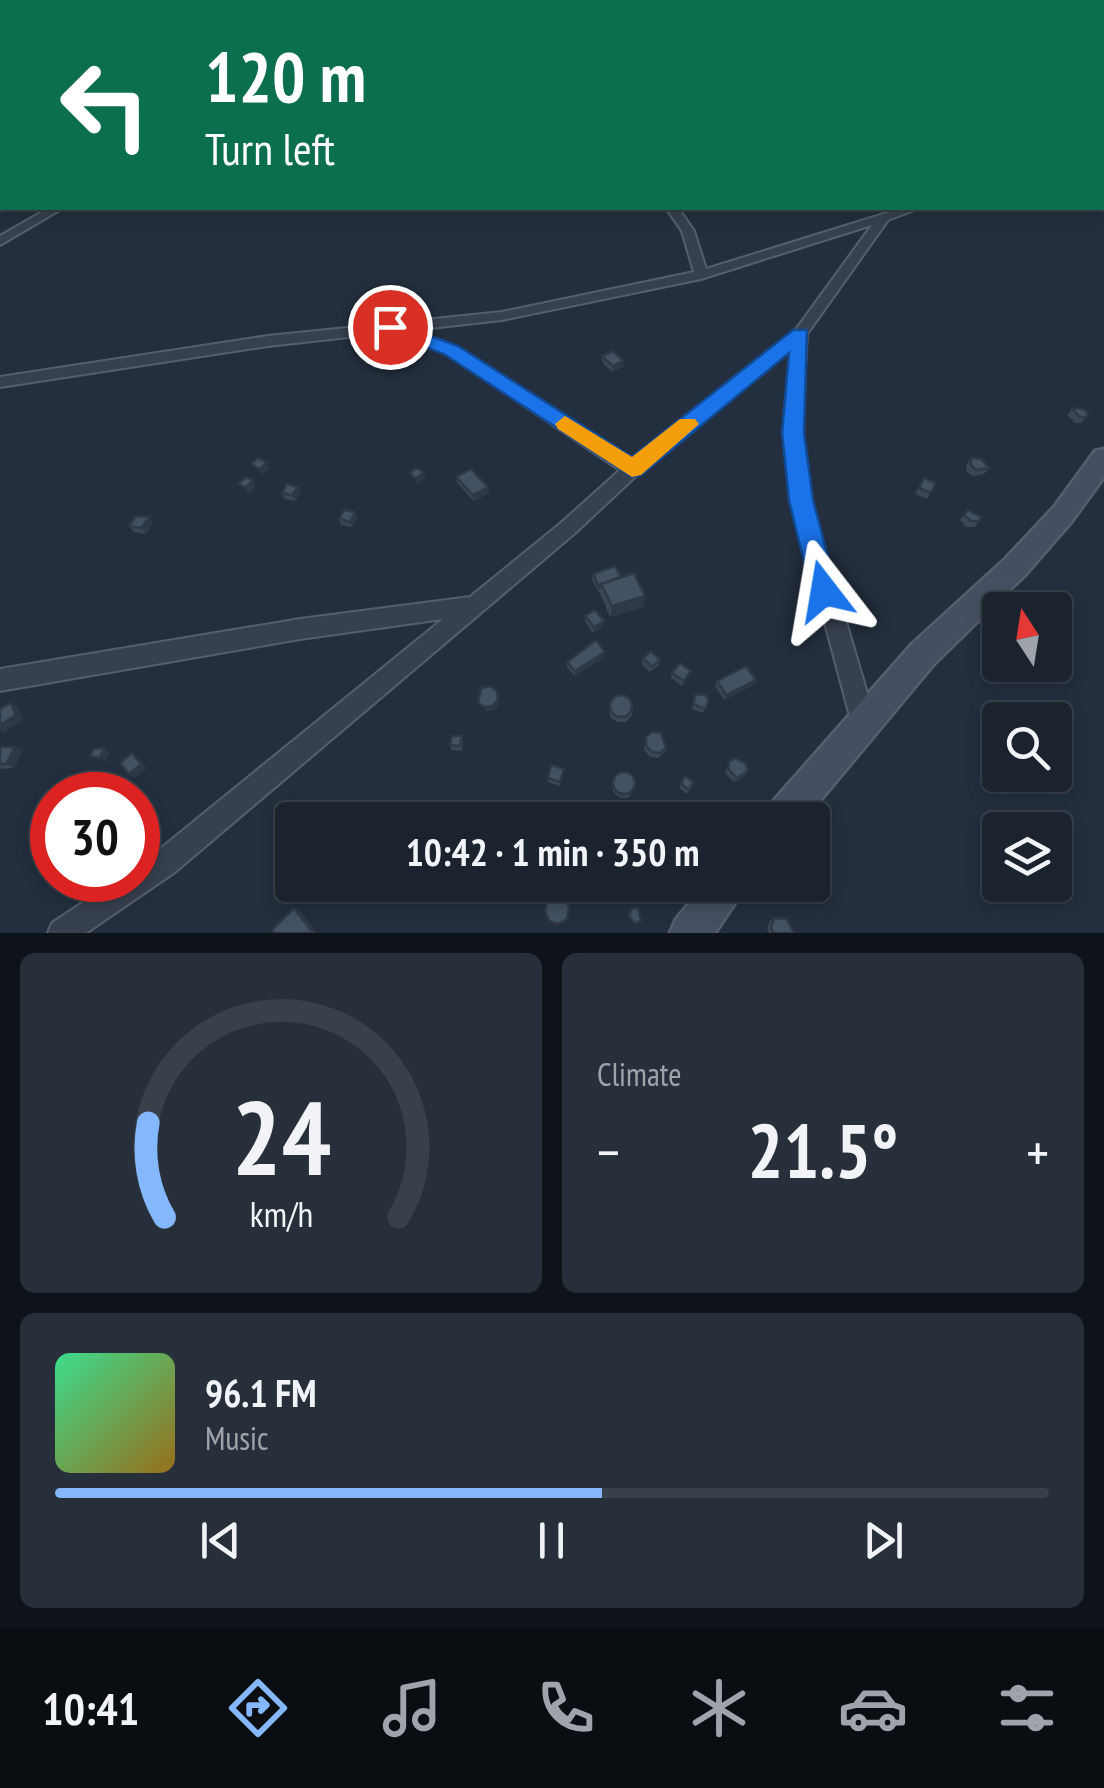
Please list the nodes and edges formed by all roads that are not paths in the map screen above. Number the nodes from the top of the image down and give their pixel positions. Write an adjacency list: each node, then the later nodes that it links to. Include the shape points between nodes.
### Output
1 (54, 210): 5 (street)
2 (674, 210): 6 (street, via 692,239)
3 (909, 210): 4 (street)
4 (882, 220): 6 (street); 8 (street)
5 (0, 241)
6 (701, 275): 7 (street, via 502,316)
7 (390, 327): 9 (street); 11 (street, via 451,350)
8 (800, 334): 11 (street); 14 (street, via 793,433 801,500)
9 (0, 382)
10 (1104, 458): 14 (main road, via 1015,567)
11 (632, 468): 12 (street)
12 (474, 606): 13 (street); 17 (street, via 166,863)
13 (0, 680)
14 (863, 720): 15 (main road)
15 (796, 802)
16 (715, 902): 18 (main road)
17 (62, 933)
18 (690, 933)

